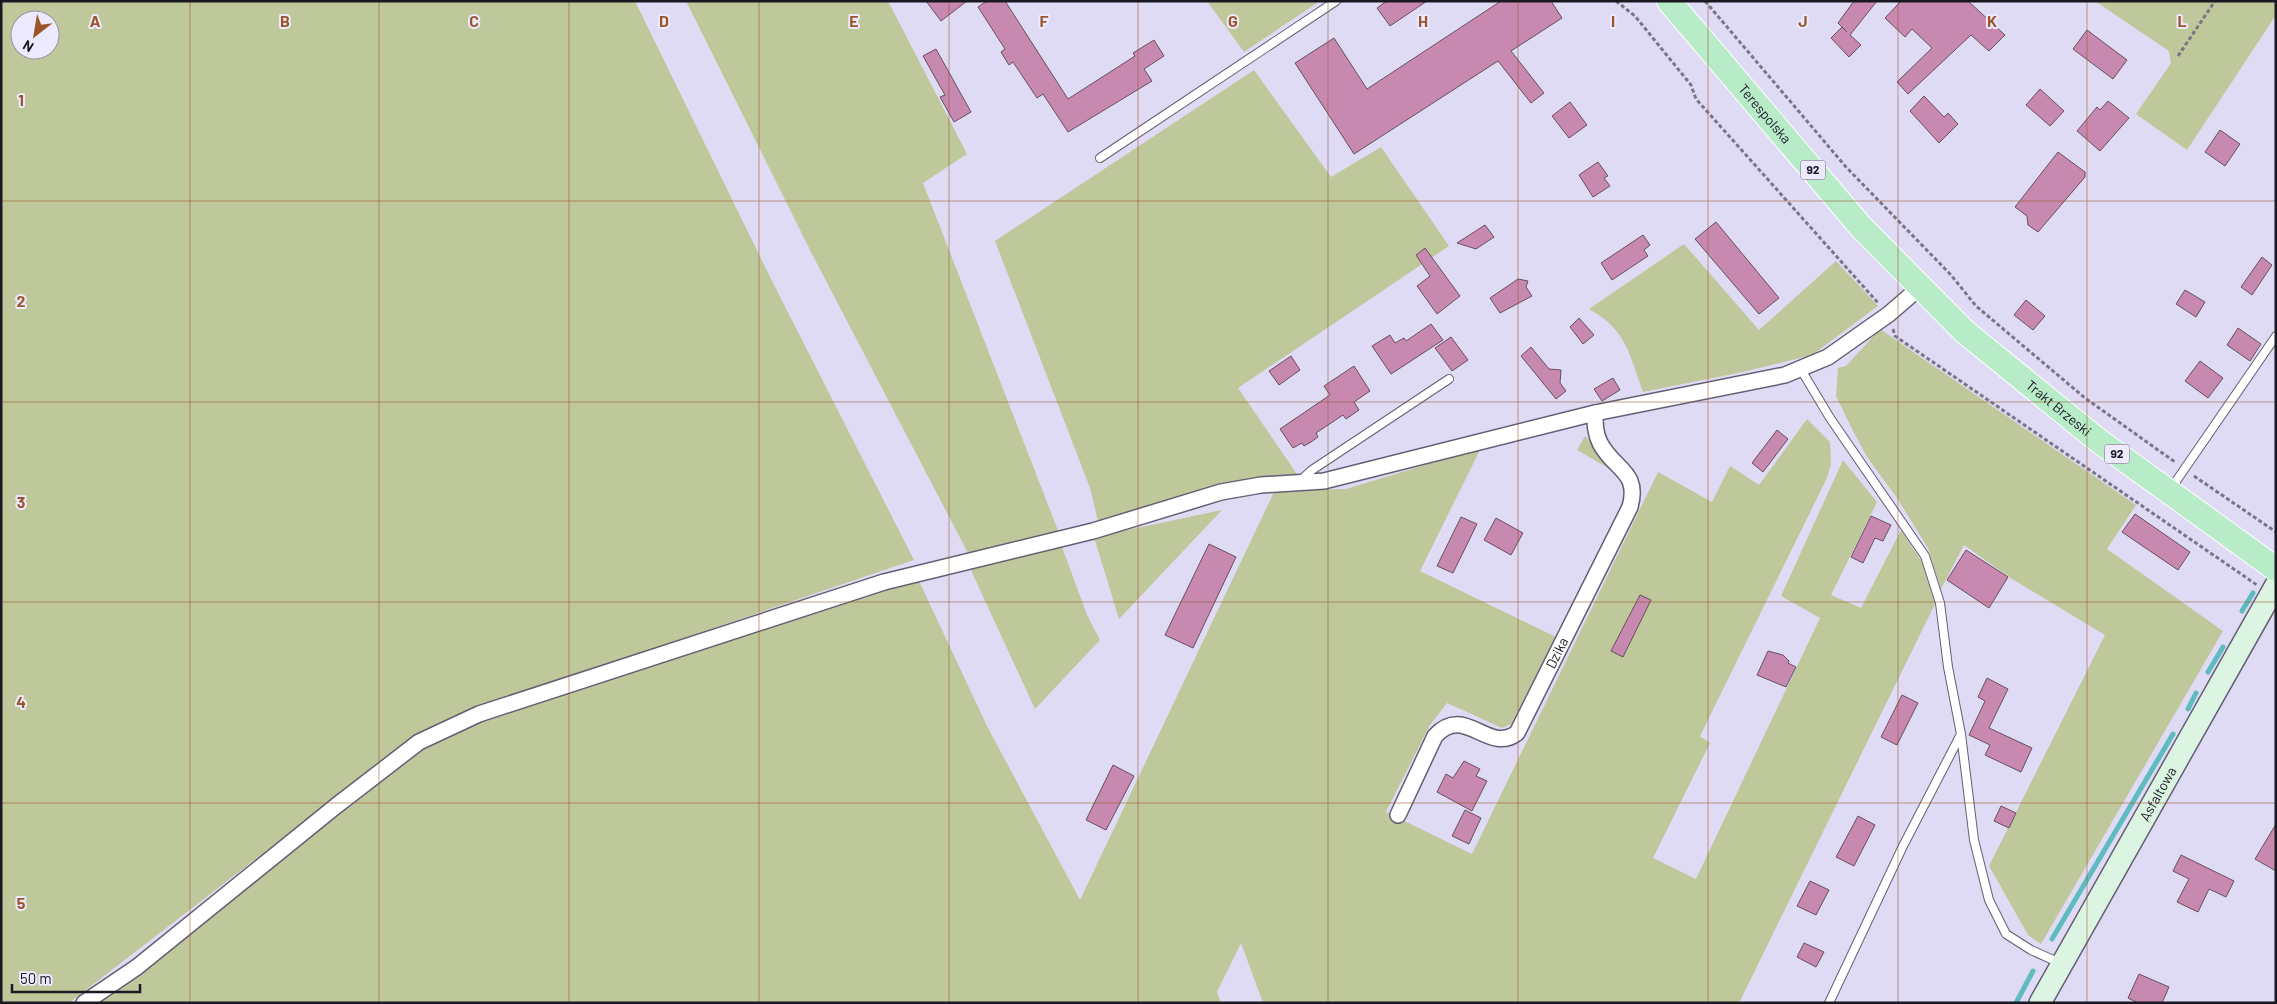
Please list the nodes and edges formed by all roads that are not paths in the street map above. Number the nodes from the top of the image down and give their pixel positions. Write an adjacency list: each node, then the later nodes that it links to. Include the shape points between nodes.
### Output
1 (1336, 1): 3 (lane)
2 (1669, 1): 4 (main road, Terespolska / 92, via 1861,227)
3 (1100, 158)
4 (1919, 288): 5 (main road, Terespolska / 92); 7 (street, via 1828,357)
5 (1965, 332): 11 (main road, Trakt Brzeski / 92, via 2099,441)
6 (2276, 336): 11 (lane)
7 (1800, 368): 9 (street, via 1785,375); 14 (lane, via 1830,418 1925,556 1940,603)
8 (1449, 378): 10 (lane, via 1312,470)
9 (1595, 413): 10 (street, via 1324,482); 15 (street, Dzika, via 1595,429 1601,445 1629,476 1630,508 1517,733 1509,739 1496,739 1457,724 1442,728 1435,736)
10 (1297, 484): 17 (street, via 1261,485 1221,492 1094,531 884,582 479,714 419,742 137,967)
11 (2169, 492): 12 (main road, Trakt Brzeski / 92)
12 (2276, 569)
13 (2276, 585): 16 (street, Asfaltowa)
14 (1961, 734): 16 (lane, via 1974,840 1989,900 2006,934); 18 (lane, via 1903,846)
15 (1398, 815)
16 (2062, 964): 19 (street, Asfaltowa)
17 (84, 1003)
18 (1830, 1003)
19 (2040, 1003)

